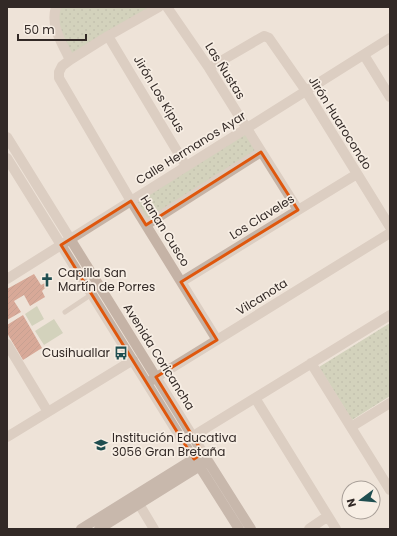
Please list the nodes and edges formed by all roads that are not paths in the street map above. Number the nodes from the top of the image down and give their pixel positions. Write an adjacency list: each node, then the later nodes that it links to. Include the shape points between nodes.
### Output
1 (56, 7): 7 (street, via 55,29)
2 (159, 7): 4 (street)
3 (167, 7): 8 (street, Las Ñustas)
4 (108, 36): 7 (street); 15 (street, Jirón Los Kipus)
5 (390, 38): 6 (street, Calle Hermanos Ayar)
6 (364, 55): 9 (street, Calle Hermanos Ayar); 10 (street)
7 (70, 60): 17 (street, Hanan Cusco, via 62,66 59,78)
8 (209, 68): 9 (street, Jirón Huarocondo, via 264,36 270,38); 11 (street, Las Ñustas)
9 (306, 91): 11 (street, Calle Hermanos Ayar); 16 (street, Jirón Huarocondo)
10 (390, 97)
11 (246, 129): 13 (street, Las Ñustas); 15 (street, Calle Hermanos Ayar)
12 (7, 137): 22 (street, Avenida Coricancha)
13 (261, 152): 18 (street, Las Ñustas); 19 (street)
14 (7, 158): 23 (street, Avenida Coricancha)
15 (186, 166): 17 (street, Calle Hermanos Ayar)
16 (357, 174): 18 (street, Los Claveles); 20 (street, Jirón Huarocondo)
17 (131, 201): 19 (street, Hanan Cusco); 22 (street, Calle Hermanos Ayar)
18 (298, 210): 25 (street, Los Claveles)
19 (146, 226): 25 (street, Hanan Cusco)
20 (390, 227)
21 (390, 233): 29 (street, Vilcanota)
22 (71, 239): 23 (street, Calle Hermanos Ayar); 33 (street, Avenida Coricancha)
23 (61, 245): 24 (street, Calle Hermanos Ayar); 26 (street, Avenida Coricancha)
24 (7, 279)
25 (181, 282): 29 (street, Hanan Cusco)
26 (92, 294): 27 (lane); 31 (street, Avenida Coricancha)
27 (65, 312)
28 (390, 314): 32 (street)
29 (217, 340): 33 (street, Vilcanota)
30 (8, 346): 37 (street)
31 (133, 360): 34 (street, Avenida Coricancha); 37 (street)
32 (311, 363): 35 (street); 38 (street)
33 (156, 377): 34 (street, Vilcanota); 40 (street, Avenida Coricancha)
34 (147, 383): 41 (street, Avenida Coricancha)
35 (255, 398): 40 (street, via 198,433); 44 (street)
36 (390, 403): 38 (street)
37 (48, 412): 39 (street)
38 (351, 427): 42 (street)
39 (7, 437)
40 (195, 440): 41 (street, Avenida Coricancha)
41 (201, 460): 43 (street); 45 (street); 48 (street, Avenida Coricancha); 49 (street, Avenida Coricancha)
42 (389, 485)
43 (139, 504): 46 (street); 47 (street)
44 (328, 516): 50 (street); 51 (street)
45 (81, 529)
46 (99, 529)
47 (154, 529)
48 (238, 529)
49 (251, 529)
50 (309, 529)
51 (336, 529)

